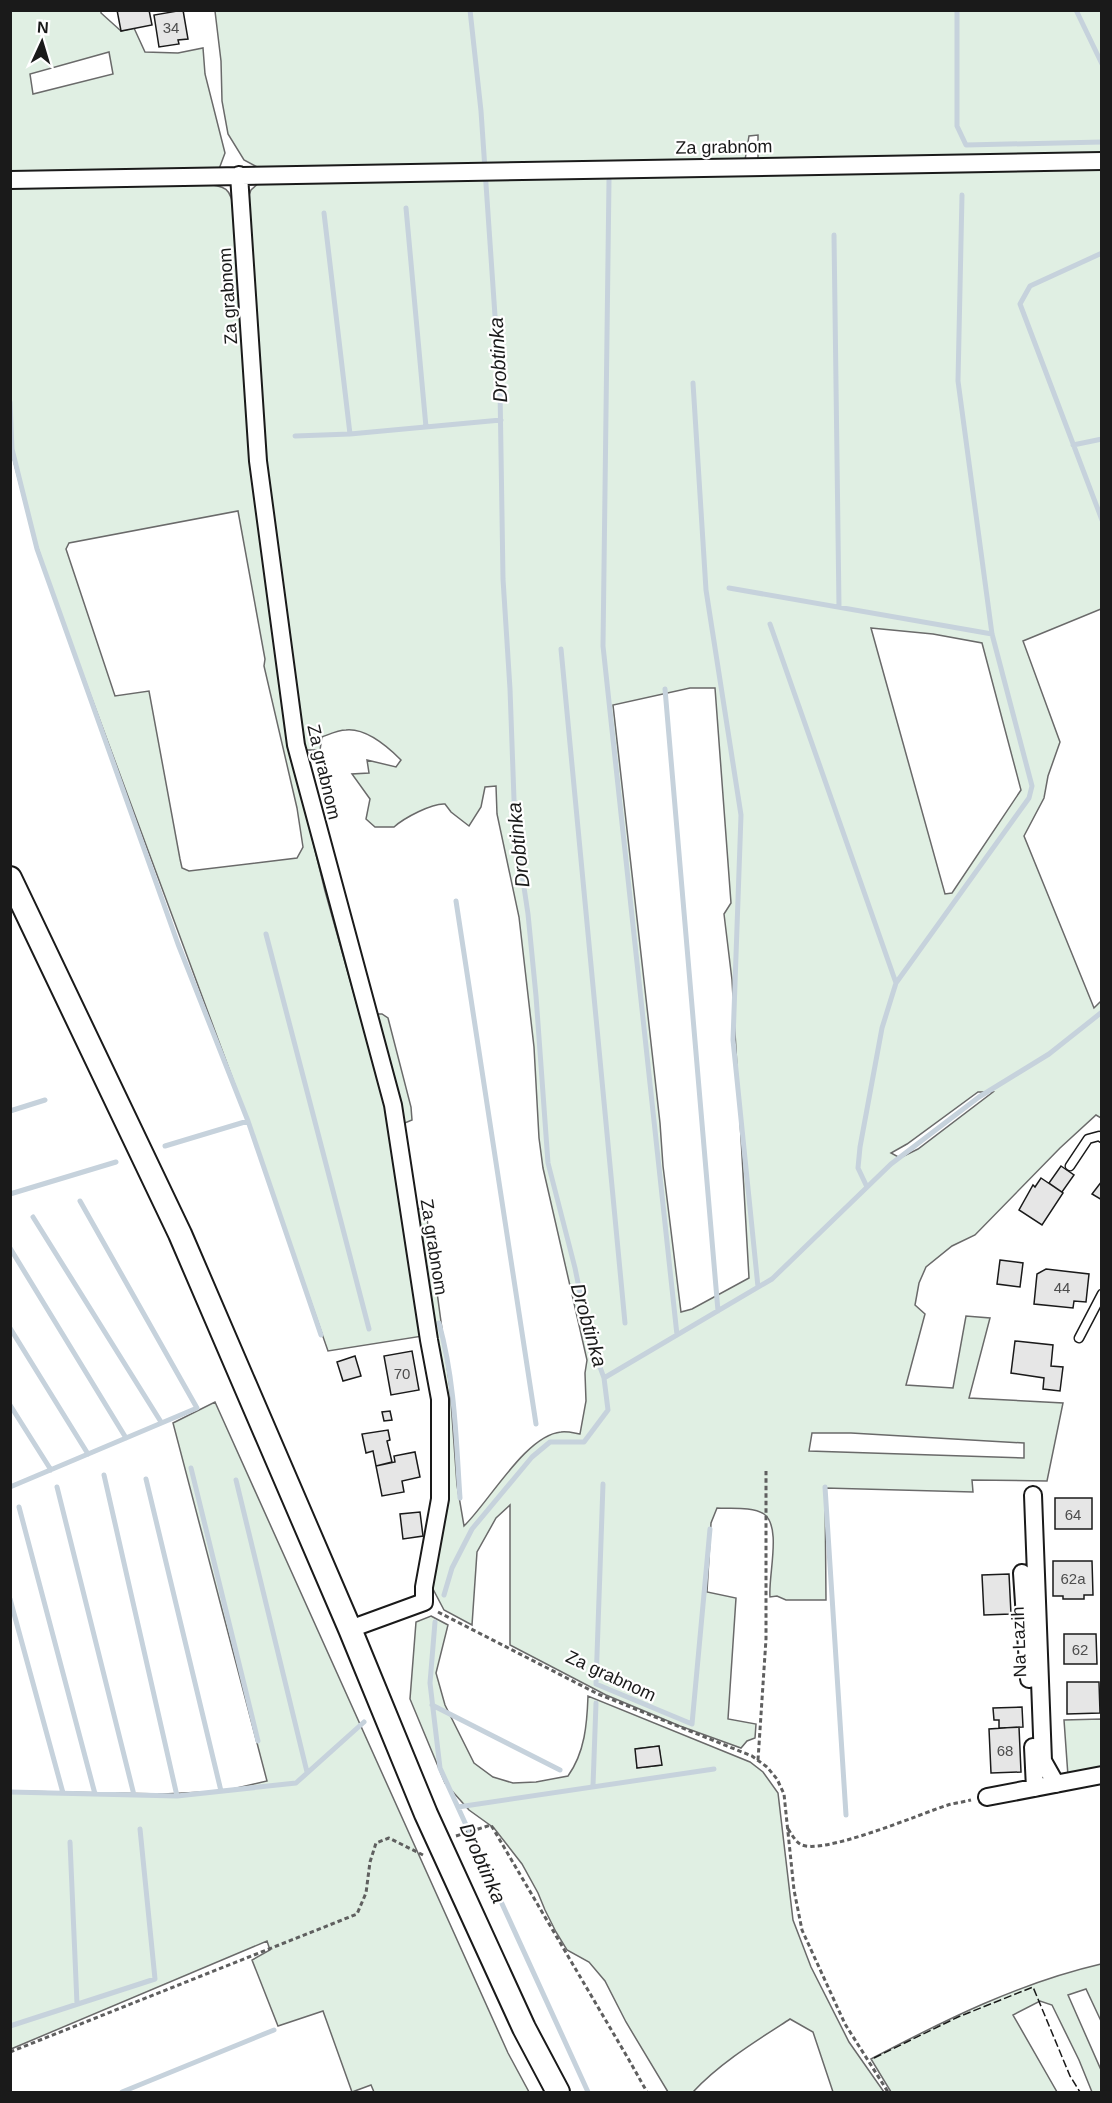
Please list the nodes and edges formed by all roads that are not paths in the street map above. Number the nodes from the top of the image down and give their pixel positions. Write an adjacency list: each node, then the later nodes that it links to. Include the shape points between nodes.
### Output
1 (1101, 161): 2 (street, Za grabnom)
2 (239, 175): 3 (street, Za grabnom); 11 (street, Za grabnom, via 258,461 296,745 393,1105 440,1399 440,1499 424,1602)
3 (10, 180)
4 (10, 878): 11 (main road, via 180,1234)
5 (1101, 1138): 6 (lane, via 1088,1139)
6 (1071, 1166)
7 (1101, 1294): 8 (lane)
8 (1079, 1338)
9 (1033, 1495): 13 (street, Na Lazih, via 1043,1761)
10 (1022, 1574): 14 (street, Na Lazih)
11 (350, 1629): 16 (main road, via 426,1814 524,2028)
12 (1101, 1775): 13 (street)
13 (1056, 1784): 14 (street)
14 (1035, 1788): 15 (street)
15 (987, 1797)
16 (558, 2092)

